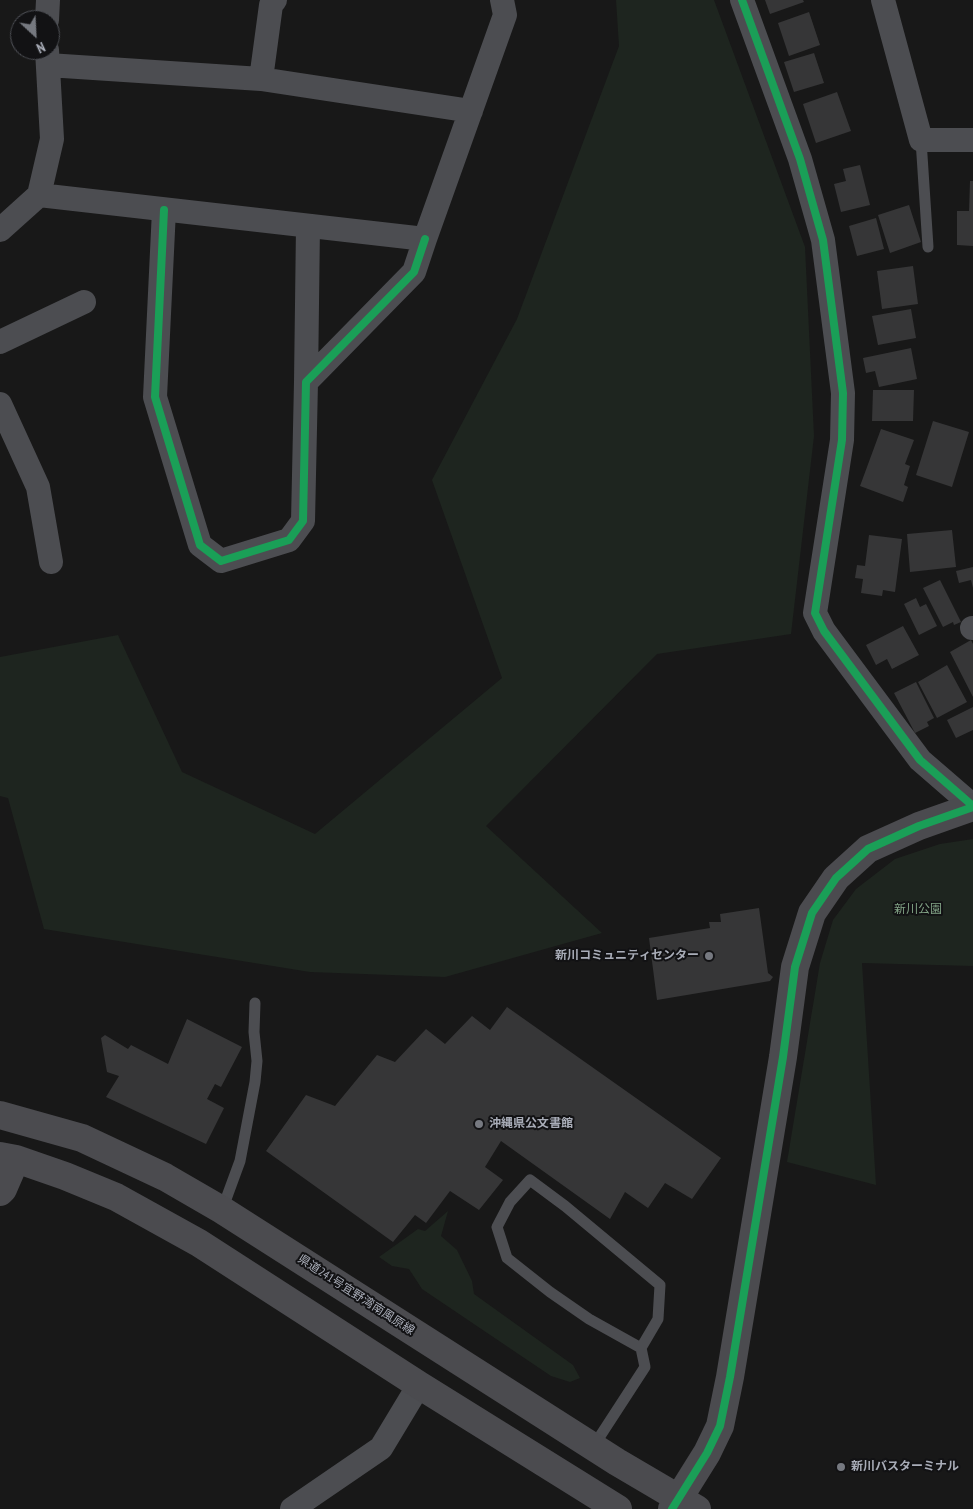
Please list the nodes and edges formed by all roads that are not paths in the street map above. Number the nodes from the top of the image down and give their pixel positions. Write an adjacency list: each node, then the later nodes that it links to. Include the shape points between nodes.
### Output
1 (275, 0): 7 (street, via 271,5)
2 (502, 0): 8 (street, via 506,14)
3 (742, 0): 22 (street, via 800,159 823,240 844,393 842,440 815,613 824,631 920,760)
4 (883, 0): 9 (street)
5 (60, 58): 7 (street)
6 (47, 60): 11 (street, via 52,139)
7 (261, 79): 8 (street)
8 (471, 111): 15 (street)
9 (921, 140): 10 (street); 16 (lane)
10 (973, 140)
11 (39, 195): 12 (street); 14 (street)
12 (164, 210): 13 (street); 19 (street, via 155,397 200,544 221,561 289,540 303,521)
13 (308, 226): 15 (street); 19 (street)
14 (0, 230)
15 (425, 239): 19 (street, via 414,272)
16 (928, 247)
17 (84, 302): 18 (street)
18 (0, 342)
19 (306, 382)
20 (0, 404): 21 (street, via 38,487)
21 (52, 562)
22 (973, 807): 31 (main road, via 918,826 868,849 836,878 812,913 795,967 783,1056 720,1426)
23 (254, 1003): 27 (lane, via 255,1082 240,1161)
24 (0, 1115): 27 (main road, 県道241号宜野湾南風原線, via 82,1138 165,1177)
25 (8, 1157): 26 (main road); 29 (main road, via 116,1197 199,1243)
26 (0, 1192)
27 (222, 1210): 30 (main road, 県道241号宜野湾南風原線)
28 (641, 1348): 28 (lane, via 581,1314 507,1258 497,1227 510,1202 530,1180 660,1285 658,1319); 30 (lane, via 645,1367)
29 (419, 1385): 32 (street, via 381,1448); 33 (main road)
30 (593, 1447): 31 (main road, 県道241号宜野湾南風原線)
31 (682, 1505)
32 (292, 1509)
33 (618, 1509)

